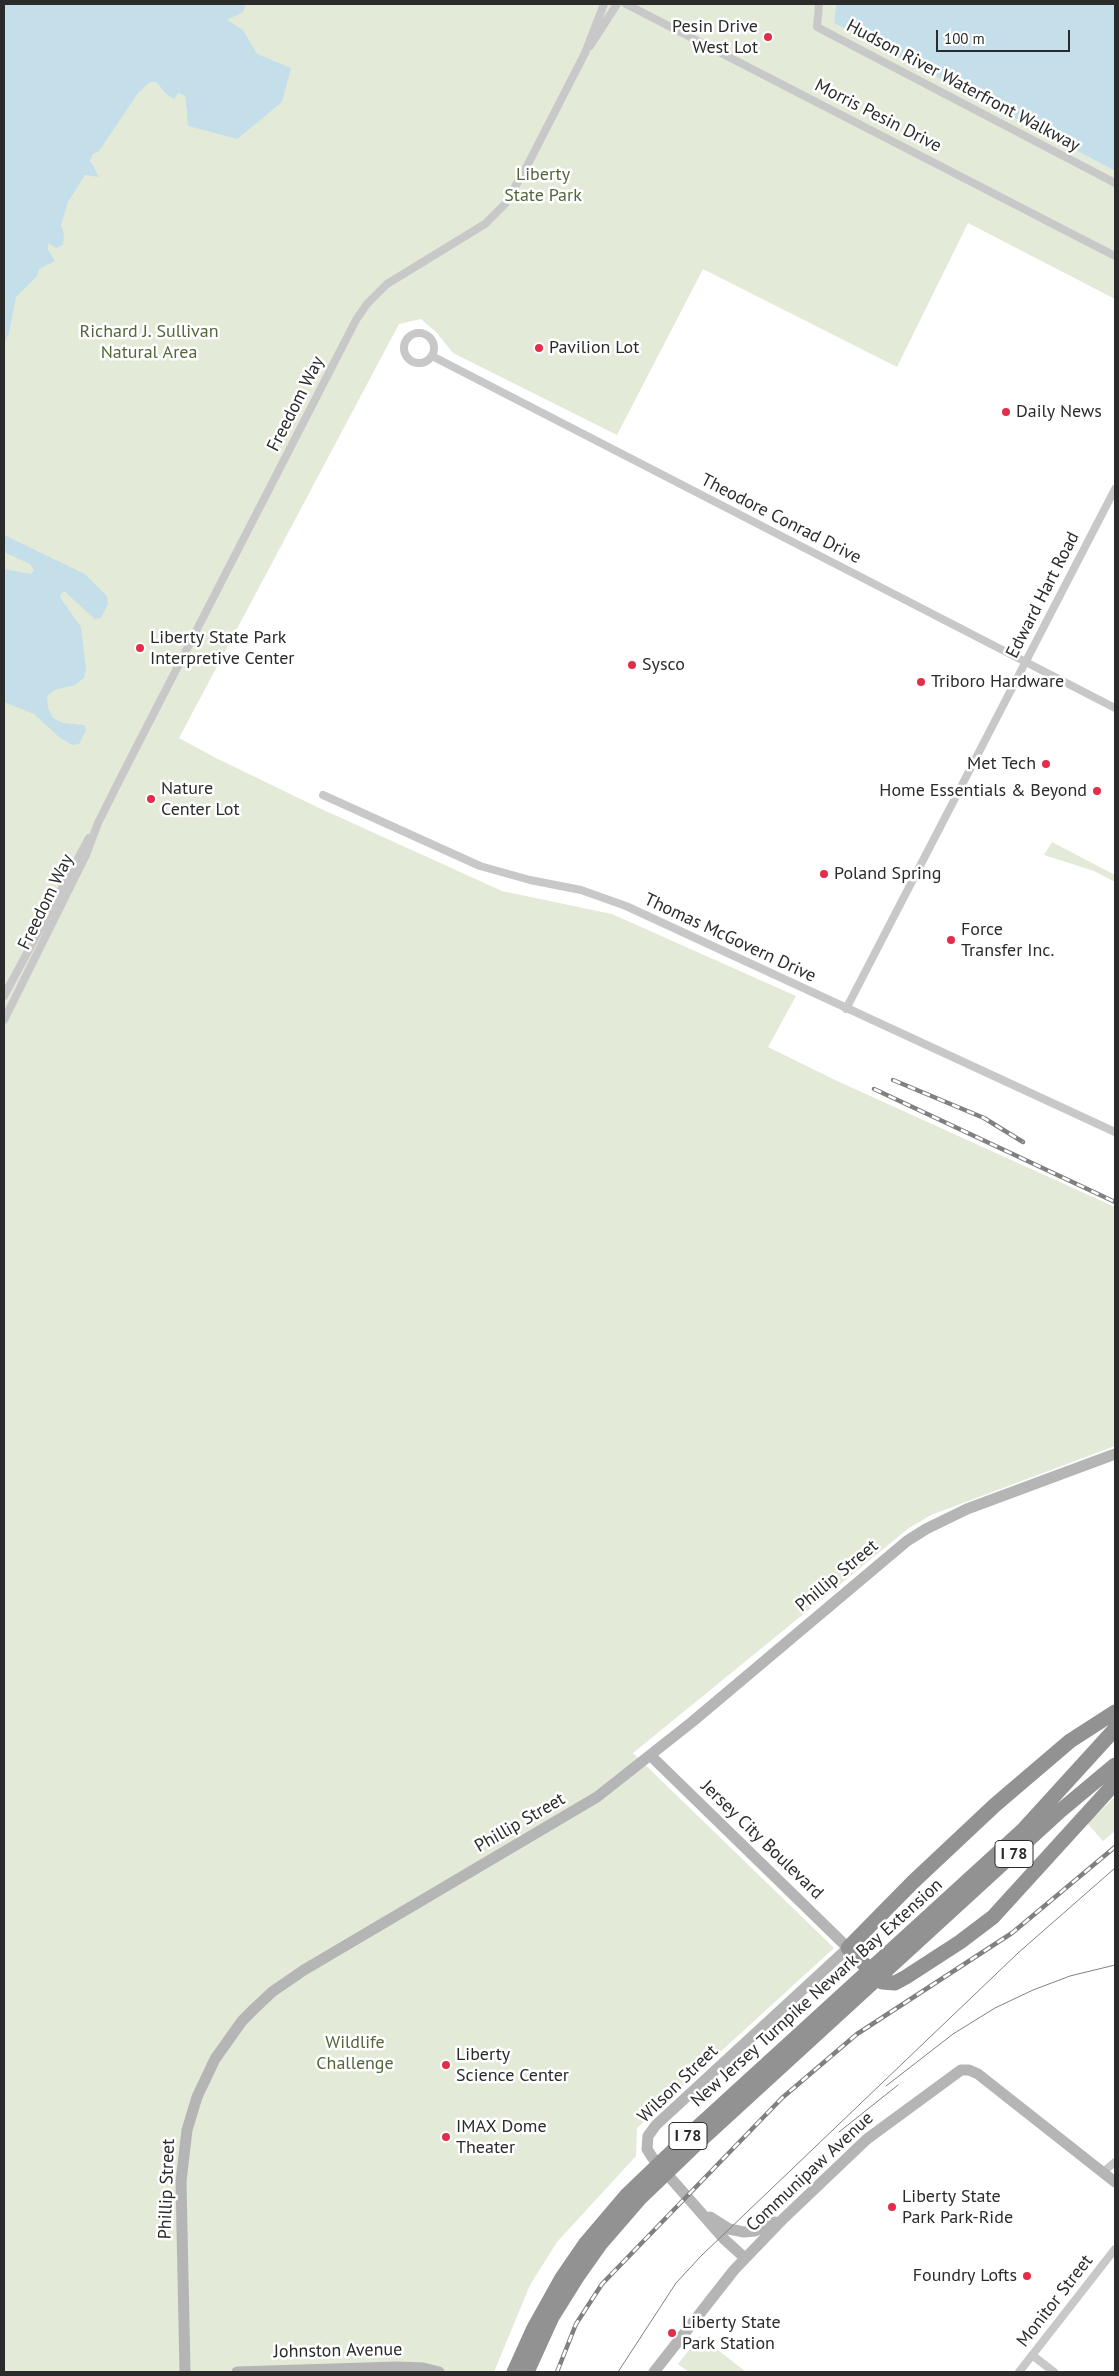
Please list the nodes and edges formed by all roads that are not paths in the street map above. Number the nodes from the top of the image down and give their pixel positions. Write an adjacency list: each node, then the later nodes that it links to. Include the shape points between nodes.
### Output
1 (604, 4): 5 (street, Freedom Way)
2 (617, 4): 5 (street, Freedom Way)
3 (626, 4): 7 (street, Morris Pesin Drive)
4 (819, 4): 6 (street, Hudson River Waterfront Walkway, via 817,27)
5 (585, 53): 13 (street, Freedom Way, via 521,178 496,214 479,228 394,278 374,296 356,320)
6 (1115, 183)
7 (1115, 256)
8 (432, 356): 8 (street, via 433,341 426,334 411,335 405,342 404,352 410,360 420,363); 10 (street, Theodore Conrad Drive)
9 (1115, 489): 10 (street, Edward Hart Road)
10 (1026, 662): 11 (street, Theodore Conrad Drive); 15 (street, Edward Hart Road)
11 (1115, 708)
12 (323, 795): 15 (street, Thomas McGovern Drive, via 480,866 581,890 626,906)
13 (98, 823): 14 (street, Freedom Way); 16 (street, Freedom Way, via 86,855)
14 (4, 996)
15 (846, 1009): 17 (street, Thomas McGovern Drive)
16 (4, 1020)
17 (1115, 1132)
18 (1115, 1454): 21 (street, Phillip Street, via 967,1509 907,1541)
19 (1115, 1712): 25 (highway, via 1070,1741 994,1805)
20 (1115, 1730): 24 (highway, New Jersey Turnpike Newark Bay Extension / I 78, via 1023,1830)
21 (651, 1756): 25 (street, Jersey City Boulevard); 34 (street, Phillip Street, via 565,1817 288,1980 254,2009 227,2040 197,2097 183,2155)
22 (1115, 1765): 24 (highway, New Jersey Turnpike Newark Bay Extension / I 78)
23 (1115, 1783): 25 (highway, via 993,1917 906,1977 894,1983 882,1982)
24 (910, 1941): 37 (highway, New Jersey Turnpike Newark Bay Extension / I 78, via 670,2153 612,2212 578,2254 552,2294); 38 (highway, New Jersey Turnpike Newark Bay Extension / I 78, via 628,2212 601,2243 566,2294)
25 (848, 1948): 29 (street, Wilson Street, via 650,2132 646,2145 649,2153)
26 (1115, 2162): 27 (street)
27 (1104, 2172): 28 (street, Communipaw Avenue); 30 (street, Communipaw Avenue, via 978,2074 965,2070 866,2139)
28 (1115, 2182)
29 (696, 2207): 30 (street, via 739,2232 755,2231); 32 (street, Wilson Street)
30 (784, 2218): 32 (street, Communipaw Avenue)
31 (1115, 2249): 33 (street, Monitor Street)
32 (745, 2258): 39 (street, Communipaw Avenue)
33 (1032, 2355): 40 (street, Monitor Street); 41 (street)
34 (185, 2372)
35 (237, 2372): 36 (street, Johnston Avenue, via 397,2367)
36 (438, 2372)
37 (514, 2372)
38 (527, 2372)
39 (654, 2372)
40 (1019, 2372)
41 (1054, 2372)

